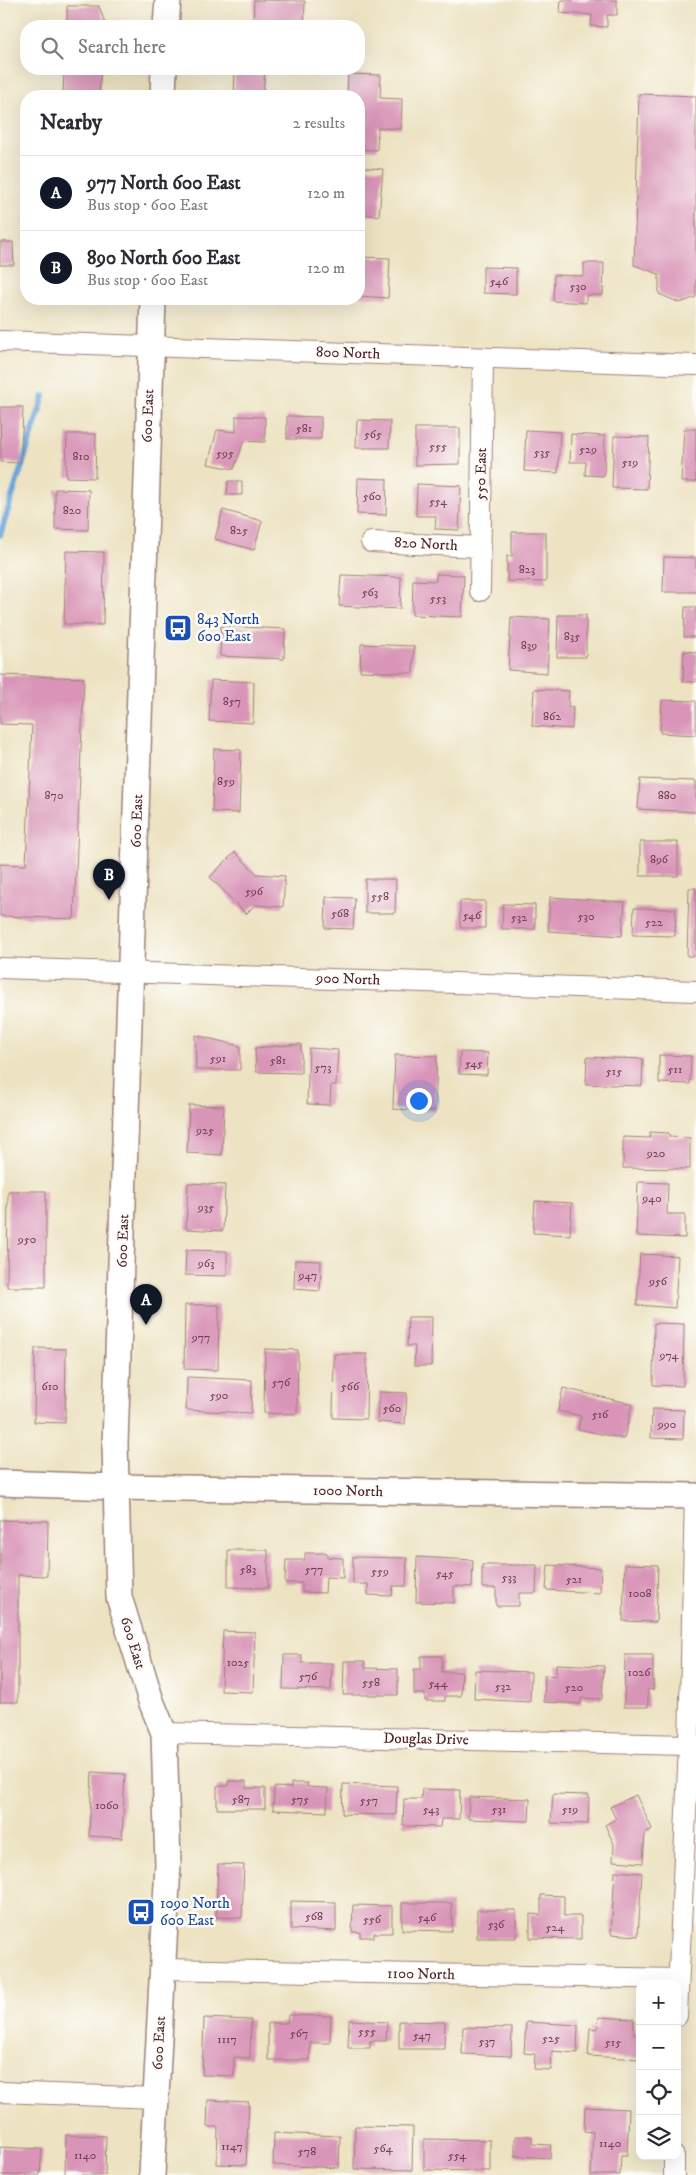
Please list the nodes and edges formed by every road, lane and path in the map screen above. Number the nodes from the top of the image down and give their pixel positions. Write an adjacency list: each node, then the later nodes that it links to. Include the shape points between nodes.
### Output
1 (168, 0): 2 (street)
2 (166, 20)
3 (164, 75): 4 (street)
4 (163, 90)
5 (153, 305): 7 (street, 600 East)
6 (0, 341): 7 (street, 800 North)
7 (150, 346): 8 (street, 800 North); 14 (street, 600 East)
8 (483, 358): 9 (street, 800 North); 11 (street, 550 East)
9 (696, 365)
10 (371, 542): 11 (street, 820 North)
11 (480, 546): 12 (street, 550 East)
12 (480, 591)
13 (0, 968): 14 (street, 900 North)
14 (132, 973): 15 (street, 900 North); 17 (street, 600 East)
15 (696, 991)
16 (0, 1483): 17 (street, 1000 North)
17 (115, 1486): 18 (street, 1000 North); 19 (street, 600 East, via 118,1597)
18 (696, 1496): 20 (street)
19 (164, 1733): 20 (street, Douglas Drive); 21 (street, 600 East, via 168,1864)
20 (689, 1745): 22 (street)
21 (163, 1969): 22 (street, 1100 North); 24 (street, 600 East)
22 (678, 1979)
23 (0, 2092): 24 (street)
24 (156, 2098): 26 (street, 600 East)
25 (674, 2160): 27 (street)
26 (152, 2175)
27 (674, 2175)

